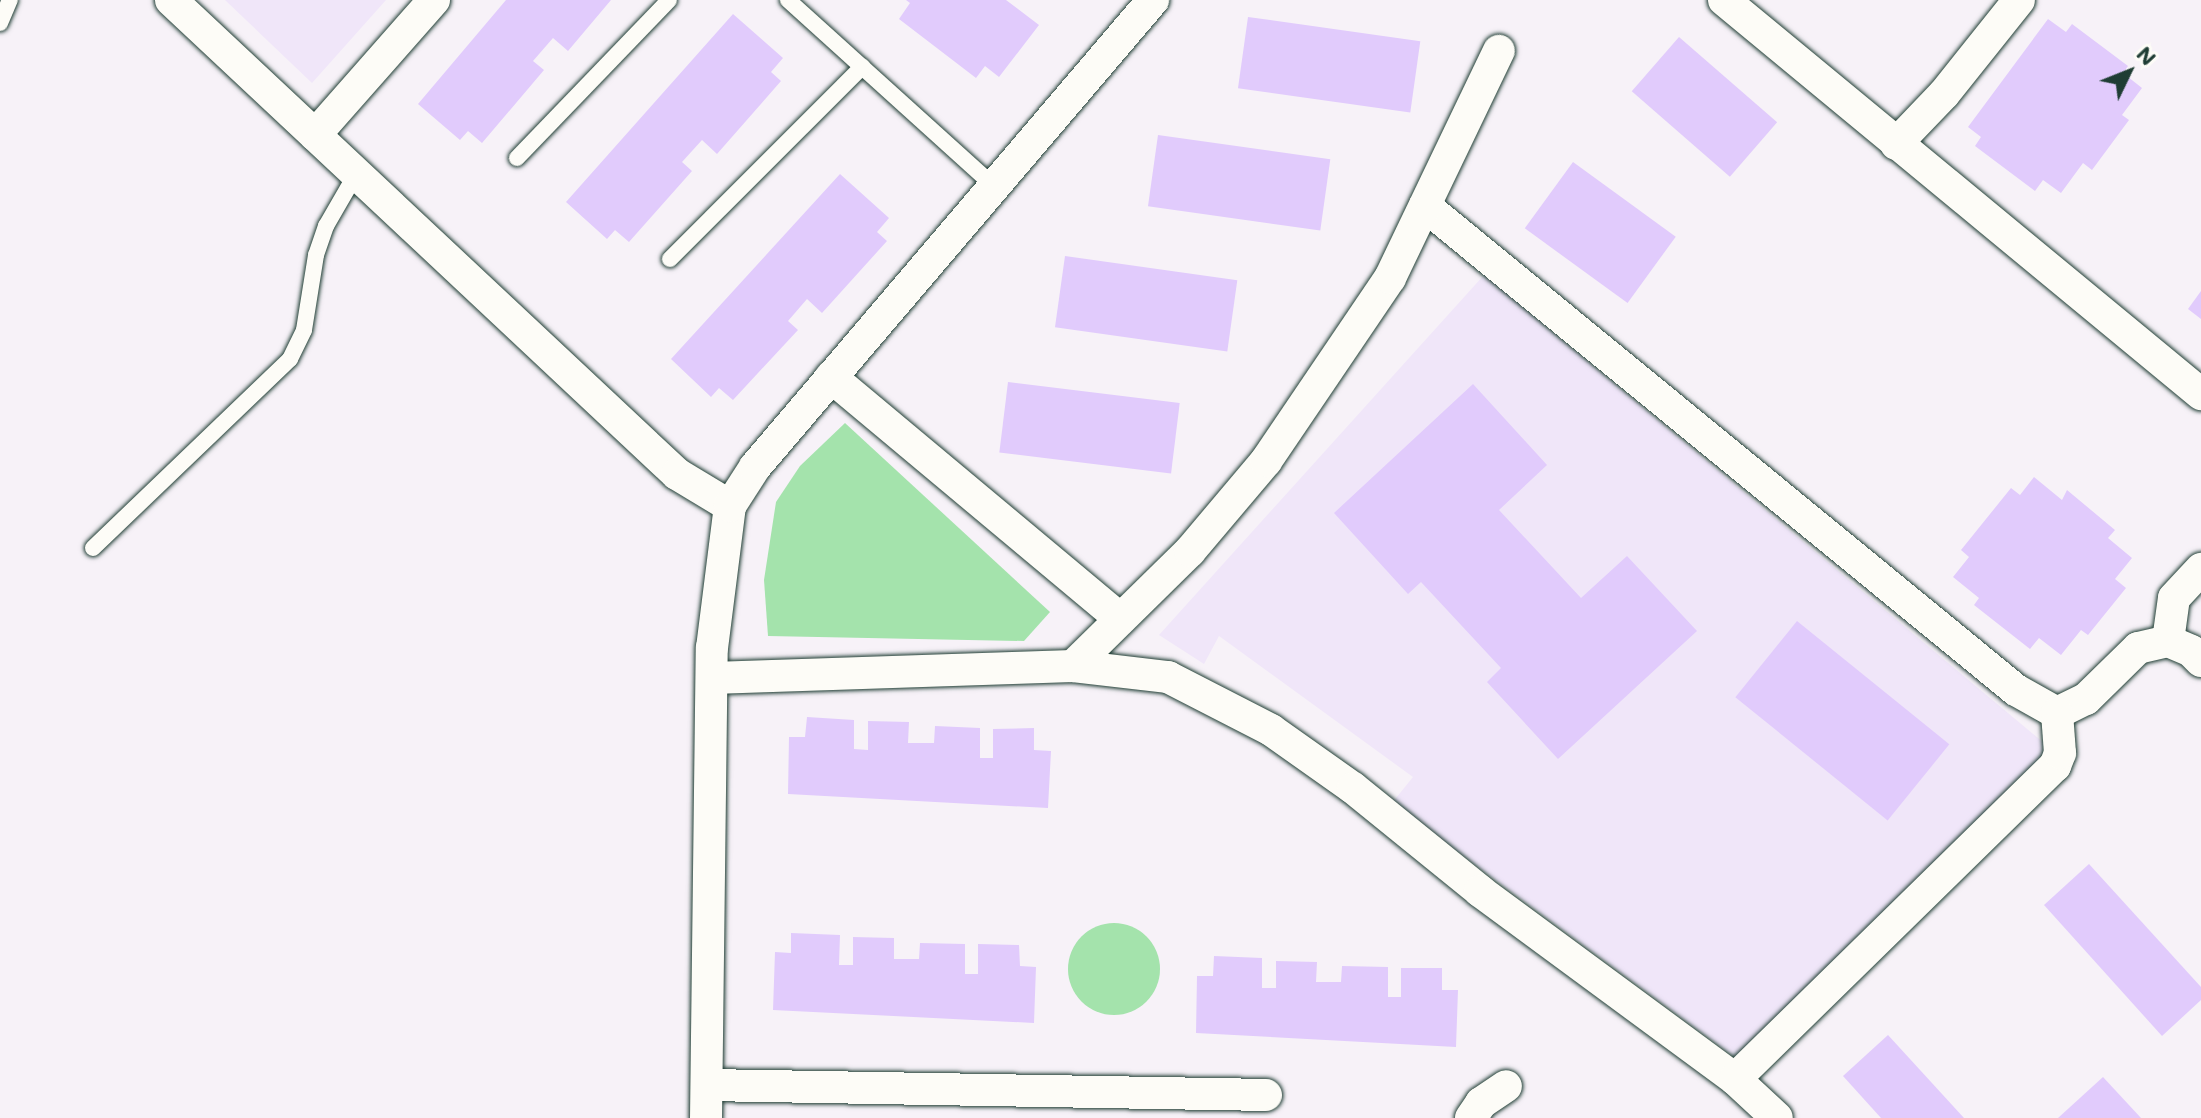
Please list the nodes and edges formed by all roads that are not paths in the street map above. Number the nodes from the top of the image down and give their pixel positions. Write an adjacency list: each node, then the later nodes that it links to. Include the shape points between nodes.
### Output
1 (10, 0): 9 (lane)
2 (171, 0): 12 (street)
3 (434, 0): 12 (street)
4 (669, 0): 14 (lane)
5 (788, 0): 11 (lane)
6 (1153, 0): 16 (street)
7 (1724, 0): 13 (street)
8 (2019, 0): 13 (street, via 1944,94)
9 (0, 23)
10 (1499, 51): 17 (street)
11 (862, 67): 16 (lane); 18 (lane)
12 (315, 135): 15 (street)
13 (1896, 144): 20 (street)
14 (517, 158)
15 (356, 174): 21 (street, via 677,474); 22 (lane, via 326,226 304,330 290,359)
16 (994, 186): 19 (street)
17 (1425, 206): 24 (street, via 1390,278 1266,461 1190,551); 29 (street, via 2016,690)
18 (670, 259)
19 (831, 377): 21 (street, via 755,467); 24 (street)
20 (2201, 394)
21 (730, 506): 28 (street)
22 (93, 548)
23 (2201, 569): 25 (street, via 2174,598)
24 (1120, 619): 27 (street)
25 (2168, 641): 26 (street); 29 (street, via 2138,648 2086,699)
26 (2201, 661)
27 (1073, 666): 28 (street); 30 (street, via 1168,677 1271,730)
28 (712, 678): 31 (street)
29 (2057, 713): 30 (street, via 2060,753 2055,766)
30 (1735, 1079): 36 (street)
31 (707, 1085): 33 (street); 34 (street)
32 (1506, 1086): 35 (street, via 1481,1103)
33 (1266, 1095)
34 (706, 1118)
35 (1471, 1118)
36 (1777, 1118)

